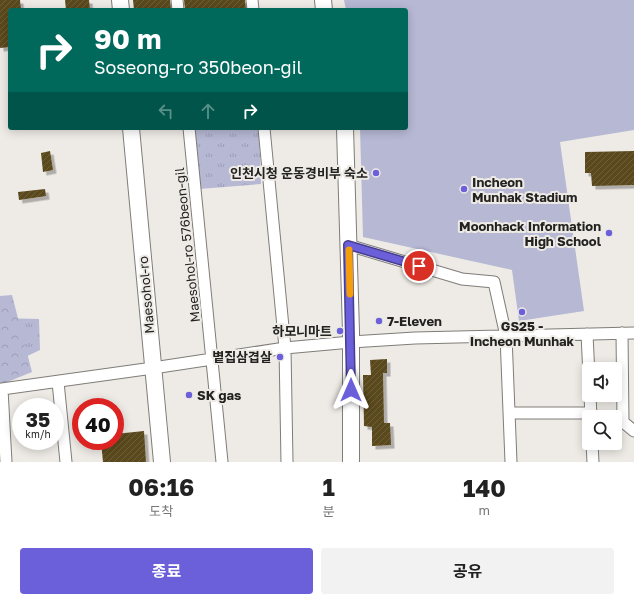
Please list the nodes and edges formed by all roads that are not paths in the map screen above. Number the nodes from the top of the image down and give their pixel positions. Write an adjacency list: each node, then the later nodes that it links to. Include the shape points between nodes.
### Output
1 (131, 130): 14 (main road, Maesohol-ro)
2 (189, 130): 12 (street, Maesohol-ro 576beon-gil)
3 (264, 130): 11 (street)
4 (345, 130): 5 (main road)
5 (348, 245): 9 (street, via 462,279 494,282); 10 (main road)
6 (622, 333): 7 (street); 8 (street); 16 (street)
7 (634, 333)
8 (587, 334): 9 (street); 13 (street)
9 (506, 336): 10 (street); 17 (street)
10 (351, 342): 11 (street); 27 (main road)
11 (285, 348): 12 (street); 26 (street)
12 (212, 359): 14 (street); 25 (street, Maesohol-ro 576beon-gil)
13 (588, 362)
14 (153, 368): 15 (street); 24 (main road, Maesohol-ro)
15 (58, 382): 22 (street, via 2,389); 23 (street)
16 (619, 410)
17 (509, 413): 18 (street); 28 (street)
18 (582, 415)
19 (622, 424): 20 (street)
20 (634, 431)
21 (592, 450): 29 (street)
22 (6, 462)
23 (66, 462)
24 (162, 462)
25 (222, 462)
26 (287, 462)
27 (351, 462)
28 (511, 462)
29 (593, 462)

